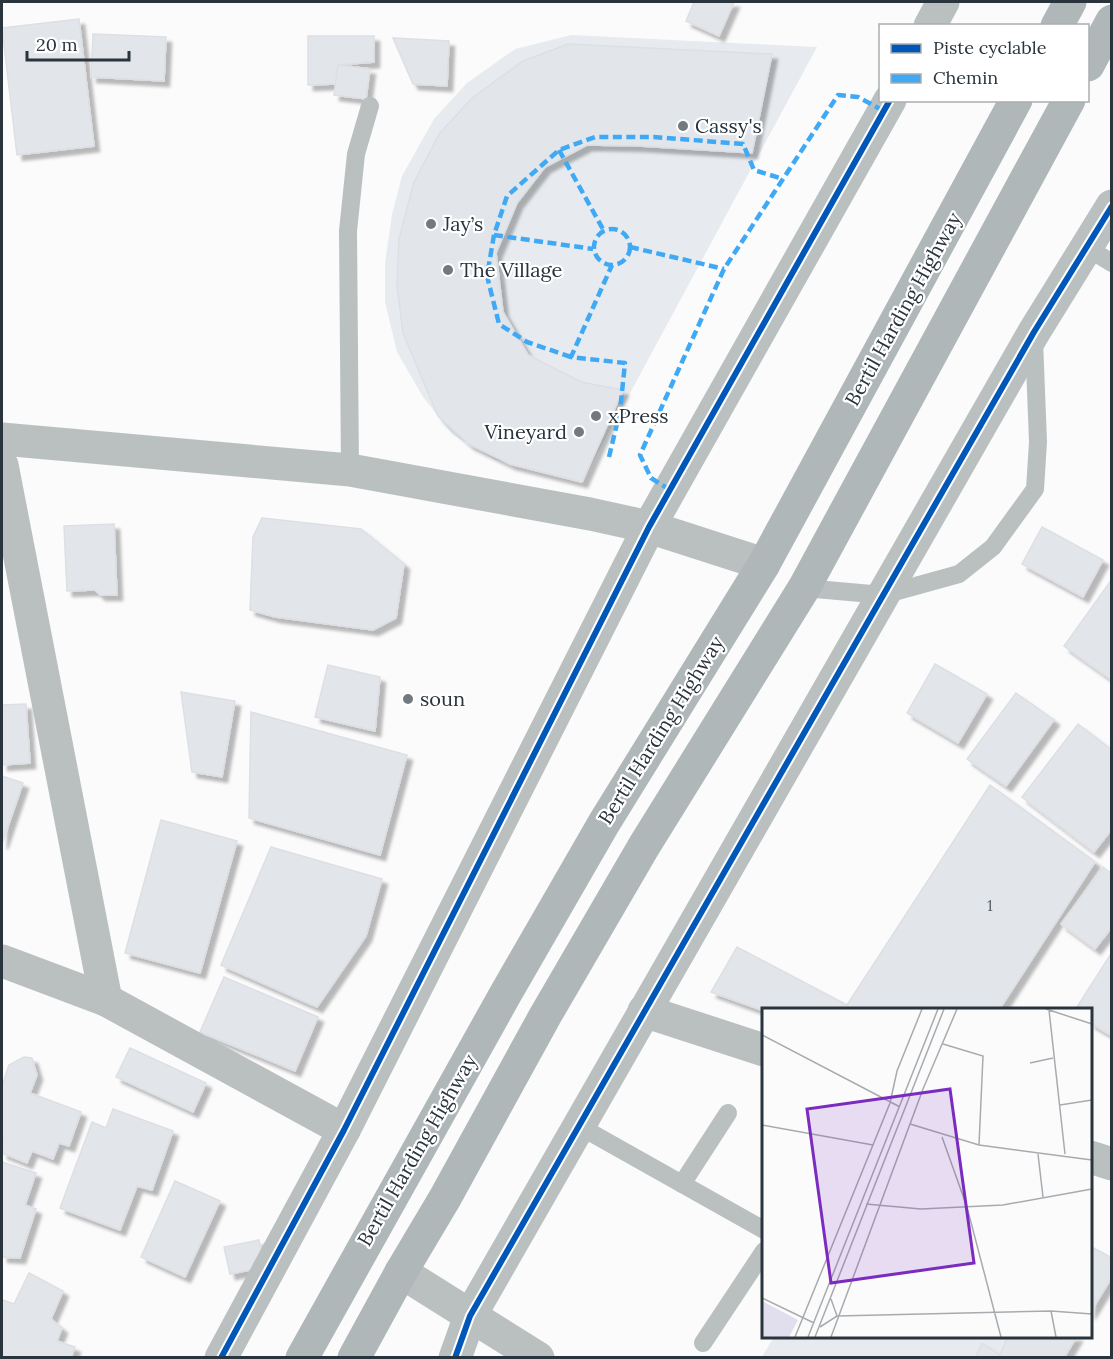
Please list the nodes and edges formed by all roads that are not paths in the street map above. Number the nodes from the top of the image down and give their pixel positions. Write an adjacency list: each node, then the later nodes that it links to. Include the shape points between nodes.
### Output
1 (943, 2): 4 (street)
2 (1070, 2): 5 (main road)
3 (1112, 21): 6 (main road)
4 (931, 24)
5 (1058, 24)
6 (1089, 63)
7 (889, 102): 17 (street)
8 (1015, 102): 18 (main road, Bertil Harding Highway)
9 (1067, 102): 19 (main road)
10 (370, 106): 16 (lane, via 356,154 348,231)
11 (1112, 206): 12 (street)
12 (1099, 255): 13 (street)
13 (1034, 332): 20 (street); 20 (lane, via 1038,442 1035,489 993,547 959,574)
14 (2, 439): 16 (street)
15 (2, 465): 22 (street)
16 (350, 470): 17 (street)
17 (649, 527): 18 (street); 27 (street)
18 (764, 564): 37 (main road, Bertil Harding Highway, via 604,823)
19 (804, 588): 20 (lane); 33 (main road, via 644,846)
20 (883, 595): 23 (street)
21 (2, 961): 22 (street)
22 (106, 1000): 27 (street)
23 (644, 1011): 24 (street); 26 (street)
24 (762, 1049)
25 (728, 1113): 30 (lane)
26 (579, 1126): 30 (lane); 34 (street)
27 (344, 1130): 36 (street)
28 (1092, 1158): 29 (street)
29 (1112, 1164)
30 (682, 1184): 31 (lane)
31 (762, 1229)
32 (762, 1254): 35 (lane)
33 (401, 1272): 34 (street); 38 (main road)
34 (470, 1316): 39 (street); 40 (street)
35 (703, 1343)
36 (221, 1358)
37 (302, 1358)
38 (354, 1358)
39 (455, 1358)
40 (538, 1358)

